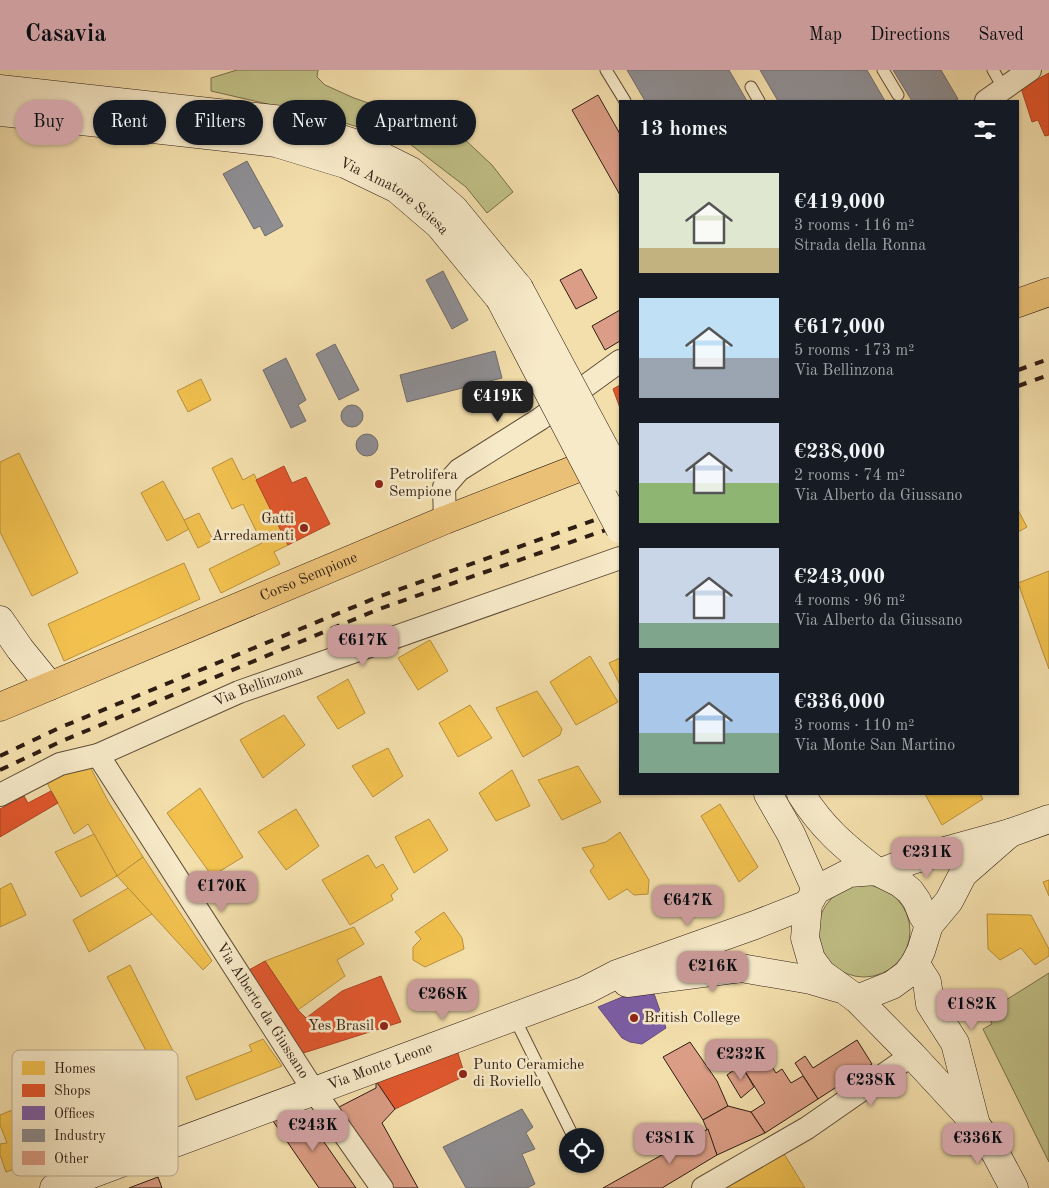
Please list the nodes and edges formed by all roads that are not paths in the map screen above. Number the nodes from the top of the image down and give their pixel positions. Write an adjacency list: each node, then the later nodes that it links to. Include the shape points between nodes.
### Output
1 (606, 70): 8 (lane)
2 (883, 70): 7 (lane)
3 (1030, 70): 5 (street)
4 (751, 87): 9 (lane)
5 (994, 87)
6 (0, 89): 12 (street, Via Amatore Sciesa, via 283,120 357,144 411,171 454,209)
7 (898, 95)
8 (624, 100)
9 (758, 100)
10 (0, 112): 12 (street, Via Amatore Sciesa, via 276,143 345,164 397,190 439,225)
11 (1049, 292): 13 (main road)
12 (509, 294): 16 (street, Via Amatore Sciesa, bridge); 18 (street, Via Amatore Sciesa, bridge)
13 (1019, 303)
14 (619, 362): 17 (street, via 459,470 444,487)
15 (619, 452): 17 (main road, Corso Sempione)
16 (619, 475)
17 (445, 520): 21 (main road, Corso Sempione)
18 (619, 527)
19 (619, 558): 23 (street, Via Bellinzona, via 239,692)
20 (0, 620): 21 (street)
21 (50, 686): 22 (main road, Corso Sempione)
22 (0, 705)
23 (98, 755): 24 (street, Via Bellinzona, via 60,764); 37 (street, Via Alberto da Giussano)
24 (0, 795)
25 (769, 795): 30 (street, via 791,834)
26 (802, 795): 29 (street, via 812,812 840,843)
27 (1049, 819): 28 (street)
28 (1010, 833): 29 (street); 31 (street, via 963,874 949,901)
29 (879, 872): 30 (street, via 849,873); 31 (street, via 910,891)
30 (812, 897): 33 (street, Via Monte Leone, via 755,925 617,974); 34 (street, via 805,930 807,949 822,974)
31 (929, 925): 32 (street)
32 (915, 963): 34 (street, via 892,985); 38 (street, via 927,982 930,1004 955,1043)
33 (586, 990): 34 (street, Via Monte Leone, via 741,968 811,980); 35 (street, Via Monte Leone)
34 (848, 994): 36 (street)
35 (514, 1017): 37 (street, Via Monte Leone); 39 (lane)
36 (912, 1055): 38 (street); 44 (street, via 807,1128)
37 (314, 1091): 40 (street, Via Monte Leone); 43 (street, Via Alberto da Giussano)
38 (976, 1123): 45 (street)
39 (569, 1128)
40 (178, 1142)
41 (86, 1176): 42 (street, Via Monte Leone)
42 (54, 1188)
43 (382, 1188)
44 (702, 1188)
45 (1014, 1188)

